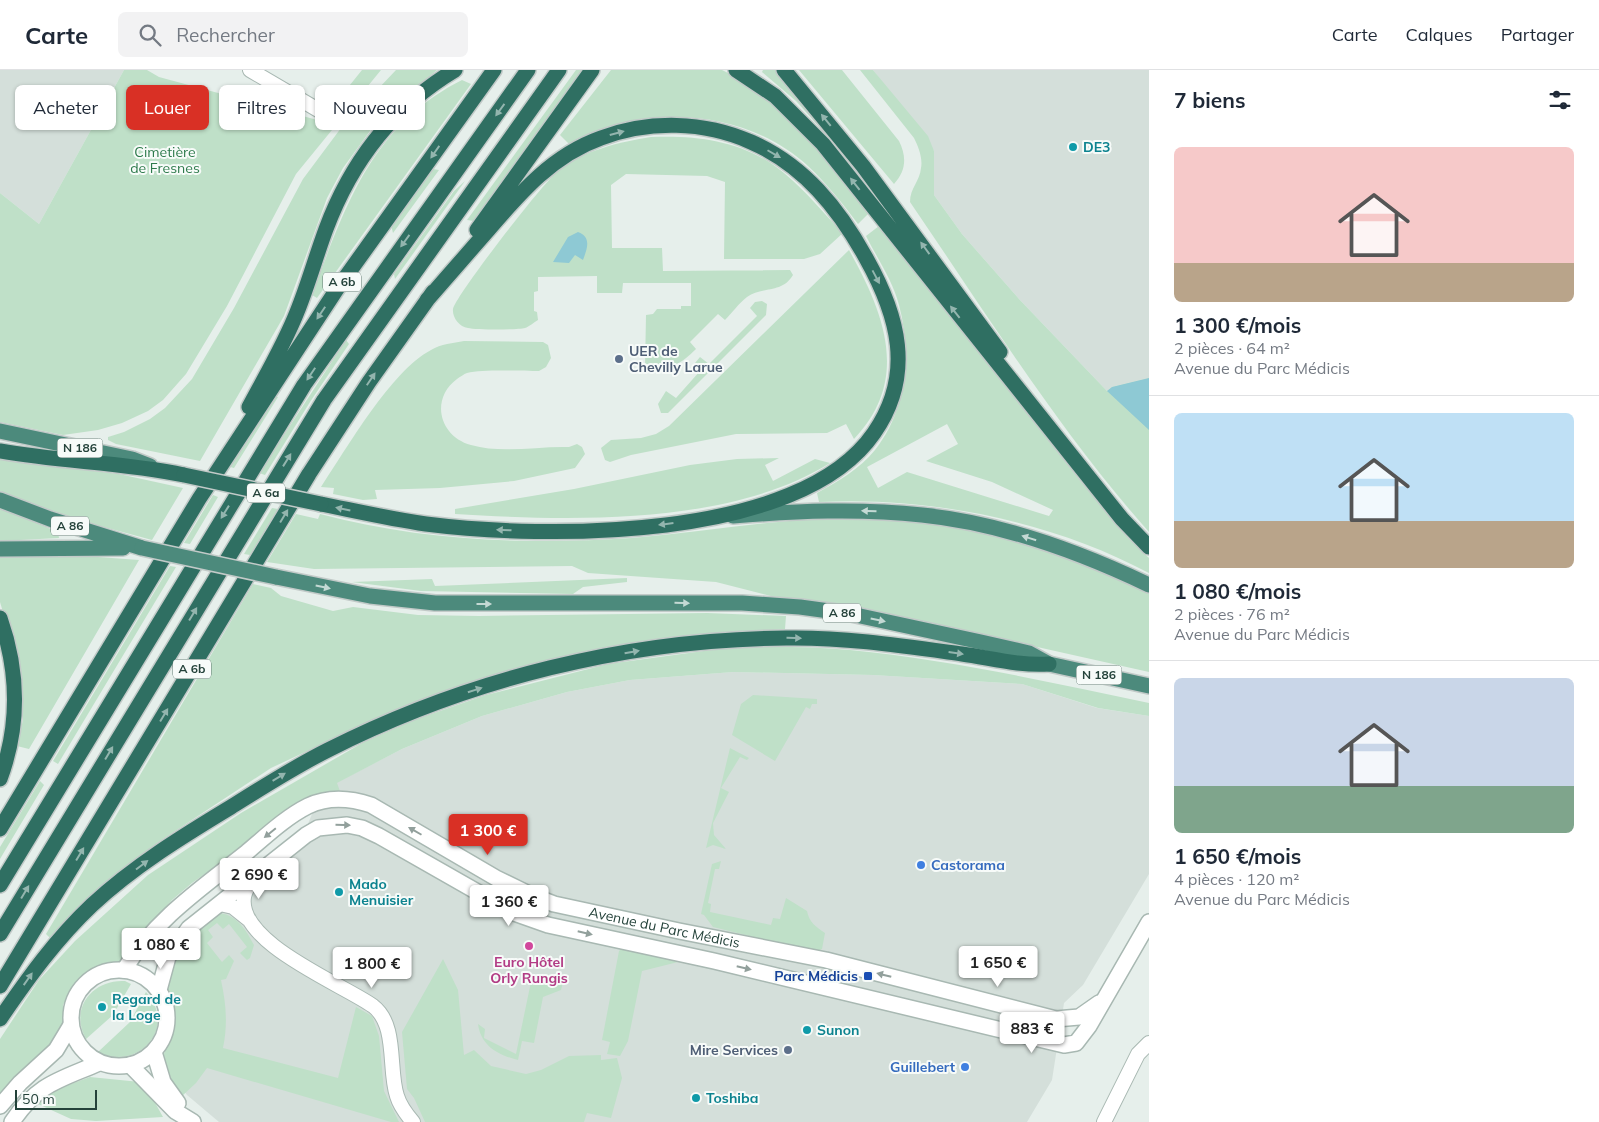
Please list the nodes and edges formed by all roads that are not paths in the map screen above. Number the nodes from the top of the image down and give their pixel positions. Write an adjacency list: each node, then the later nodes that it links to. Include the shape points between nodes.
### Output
1 (250, 70): 9 (street)
2 (494, 70): 15 (highway, A 6b, one-way to 15, via 337,289)
3 (528, 70): 28 (highway, A 6a, one-way to 28, via 304,386)
4 (559, 70): 32 (highway, A 6a, one-way to 4, via 324,400)
5 (592, 70): 10 (highway, A 6b)
6 (736, 70): 11 (highway, one-way to 6, via 818,138 775,96)
7 (784, 70): 11 (highway, one-way to 7, via 1010,366 924,246 858,159)
8 (454, 71): 15 (highway, via 428,87 395,116 354,170 332,215 282,346)
9 (315, 108)
10 (427, 300): 17 (highway, one-way to 17, via 537,176 572,151 603,137 644,127 694,126 750,141 786,161 803,174 837,211 879,281 894,319 898,342 896,384 874,434 838,470 792,494); 34 (highway, A 6b, one-way to 10, via 309,474)
11 (1018, 391): 18 (highway, via 1122,519)
12 (0, 431): 14 (highway, N 186, via 132,459)
13 (0, 450): 14 (highway, via 43,459)
14 (158, 469): 17 (highway, one-way to 14, bridge, via 634,527 526,530 423,524)
15 (199, 499): 26 (highway, A 6b)
16 (0, 500): 19 (highway, A 86, via 50,520)
17 (714, 518): 21 (highway, one-way to 17, via 1075,553 975,523 924,515 844,510)
18 (1149, 547)
19 (142, 548): 20 (highway, via 63,546); 23 (highway, A 86, one-way to 23, bridge, via 370,596 435,603 742,603 800,607 851,614 972,640 1029,653)
20 (0, 549)
21 (1149, 585)
22 (0, 618): 25 (highway, via 8,640 16,692 12,739)
23 (1047, 663): 24 (highway, N 186); 37 (highway, one-way to 23, via 52,946 112,887 171,843 326,751 451,698 533,672 603,657 670,646 775,638 865,642 1026,666)
24 (1149, 686)
25 (0, 779)
26 (0, 829)
27 (252, 879): 29 (street, Avenue du Parc Médicis); 30 (street, via 244,897); 36 (street, Avenue du Parc Médicis, one-way to 36, via 318,828 347,825 380,836 514,913 548,925 734,965 1030,1038 1064,1045 1076,1043)
28 (0, 885)
29 (220, 904): 30 (street, via 233,907); 35 (street, Avenue du Parc Médicis, via 178,941 168,957)
30 (248, 919): 46 (street, via 263,938 285,955 377,1010 388,1033 398,1099)
31 (1149, 922): 36 (street, Avenue du Parc Médicis)
32 (0, 934)
33 (124, 970): 35 (street, via 142,975); 36 (street, Avenue du Parc Médicis, one-way to 33, via 1079,1017 1056,1019 837,963 554,904 496,878 371,805 340,798 309,805 281,825 164,919); 38 (street, via 100,974 80,989 72,1006)
34 (0, 986)
35 (159, 990): 40 (street, via 168,1013 167,1026)
36 (1102, 1001)
37 (0, 1019)
38 (71, 1024): 41 (street, via 76,1040); 43 (street, via 56,1050)
39 (1149, 1043): 47 (street, via 1138,1054)
40 (154, 1052): 42 (street); 45 (street, via 163,1082)
41 (99, 1063): 42 (street); 44 (street, via 61,1077 45,1087)
42 (130, 1066): 45 (street, via 175,1111)
43 (0, 1106)
44 (12, 1122)
45 (194, 1122)
46 (413, 1122)
47 (1104, 1122)

